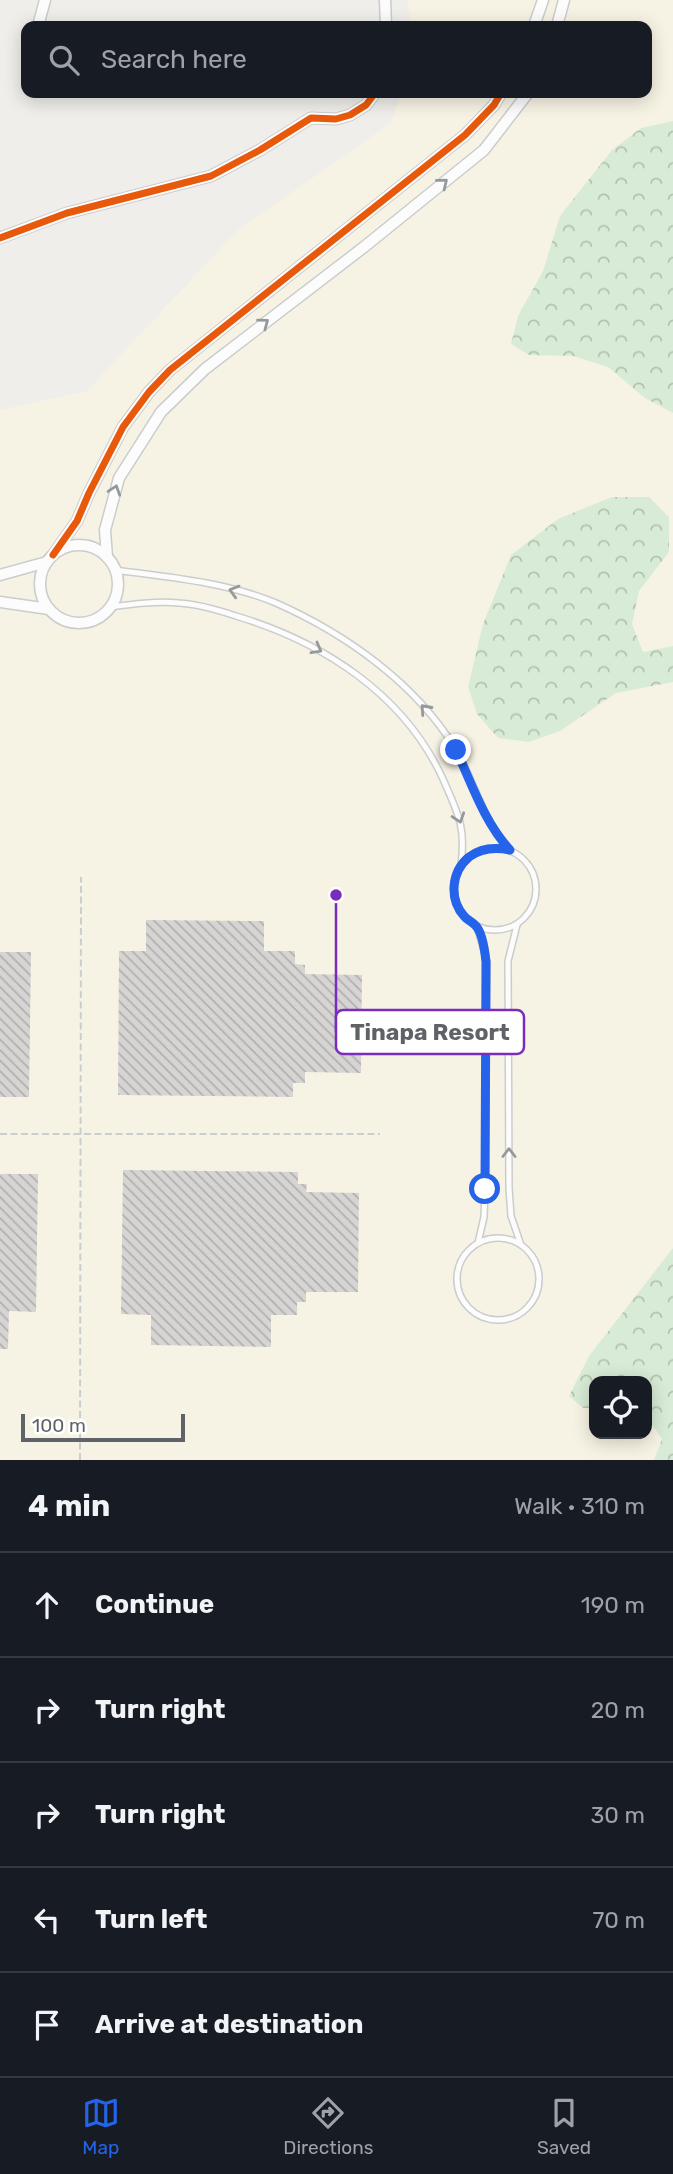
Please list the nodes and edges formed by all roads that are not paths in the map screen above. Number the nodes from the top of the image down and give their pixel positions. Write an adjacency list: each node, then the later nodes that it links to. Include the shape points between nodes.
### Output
1 (45, 0): 5 (street)
2 (385, 0): 6 (street)
3 (543, 0): 7 (street)
4 (564, 0): 8 (street)
5 (39, 21)
6 (386, 21)
7 (536, 21)
8 (558, 21)
9 (371, 98): 12 (street, via 336,120 311,118 211,176 67,212)
10 (498, 98): 14 (street, via 465,135 170,370 123,427 77,521)
11 (524, 98): 13 (street, one-way to 11, via 105,530 119,478 161,412 205,369 484,150)
12 (0, 238)
13 (107, 557): 14 (street, via 84,546 67,547); 15 (street)
14 (50, 559): 16 (street); 19 (street, via 40,586)
15 (115, 570): 18 (street, via 117,593); 20 (lane, one-way to 15, via 496,836 456,750 427,709 364,653 274,603 209,585)
16 (0, 575)
17 (0, 603): 19 (street)
18 (110, 607): 19 (street, via 84,622 69,622); 21 (lane, one-way to 21, via 151,602 216,610 262,624 346,666 410,723 432,755 462,821)
19 (49, 609)
20 (510, 850): 21 (lane, via 483,850); 22 (lane, via 531,867 536,882 533,906)
21 (461, 865): 23 (lane, via 454,881 455,900 463,915)
22 (517, 925): 23 (lane, via 493,930); 25 (lane, one-way to 22, via 511,1216 509,1188 508,961)
23 (477, 926): 24 (lane, via 486,962 485,1189)
24 (478, 1243): 25 (lane, via 495,1238); 25 (lane, via 460,1263 458,1289 472,1312 496,1320 520,1315 536,1296 539,1272)
25 (521, 1245)

